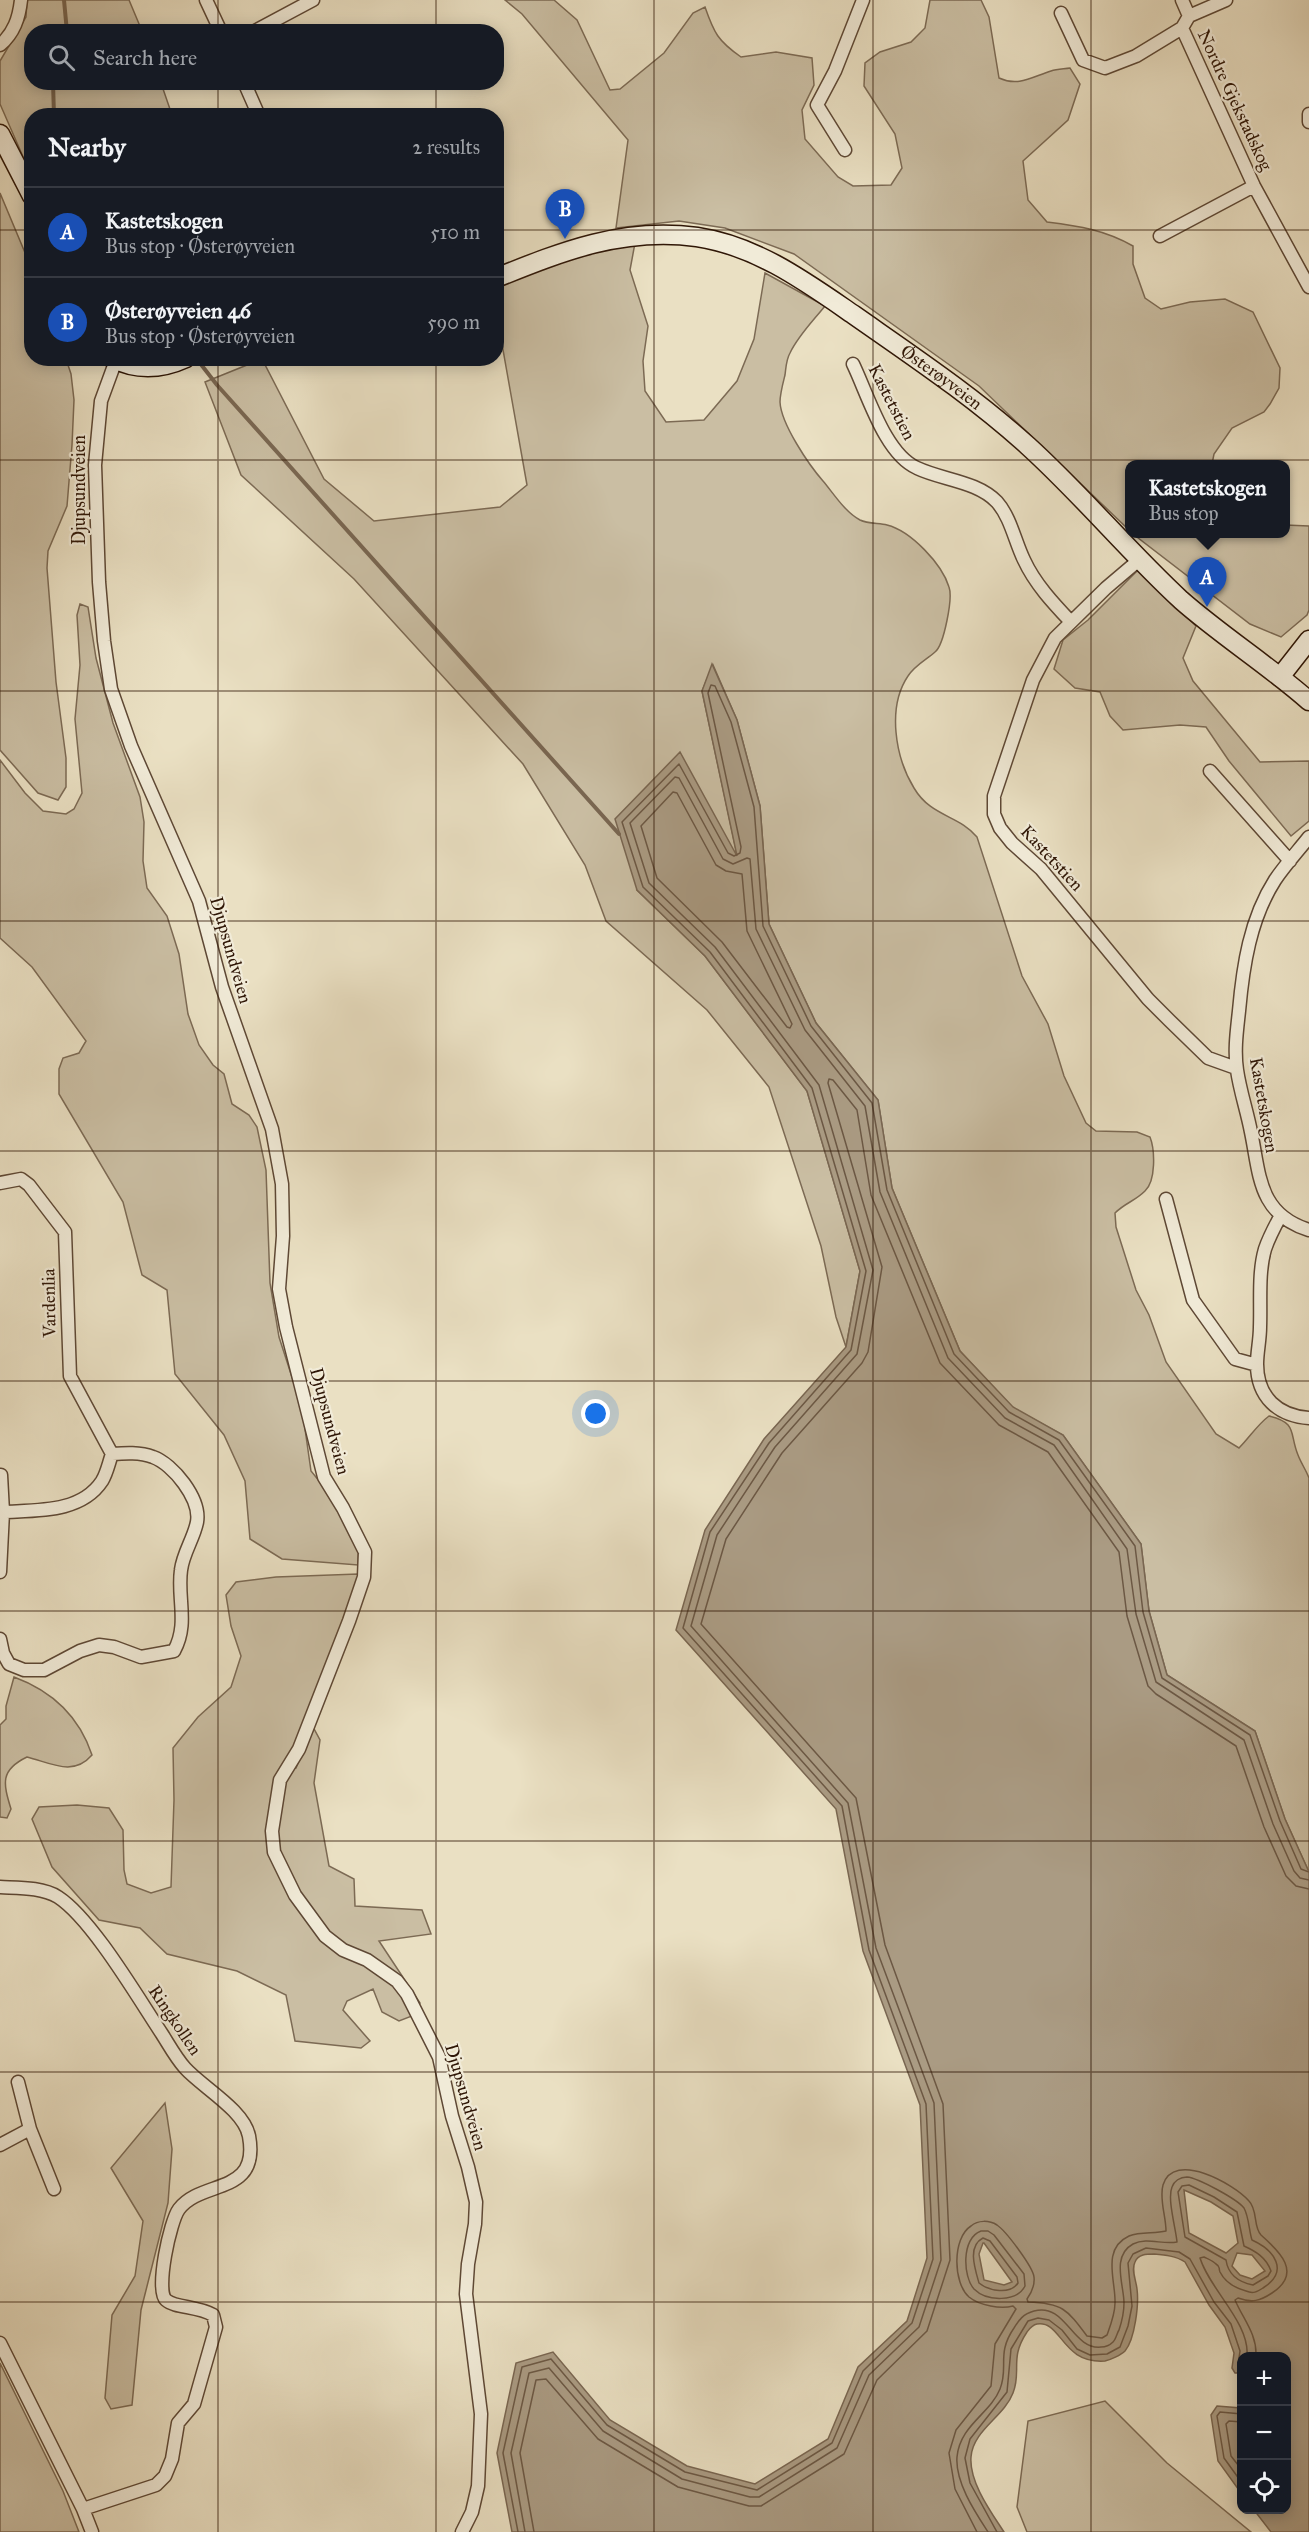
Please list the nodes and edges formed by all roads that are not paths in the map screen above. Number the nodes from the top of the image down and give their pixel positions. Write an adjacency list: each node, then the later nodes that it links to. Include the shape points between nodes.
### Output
1 (21, 0): 12 (street, via 14,28)
2 (206, 0): 9 (street)
3 (313, 0): 10 (street)
4 (863, 0): 18 (street, via 817,105)
5 (1182, 0): 8 (street)
6 (1226, 0): 8 (street, Nordre Gjekstadskog)
7 (1061, 13): 11 (street, Nordre Gjekstadskog, via 1083,60 1105,68 1136,56)
8 (1188, 16): 11 (street, Nordre Gjekstadskog)
9 (217, 24)
10 (268, 24)
11 (1182, 28): 20 (street, Nordre Gjekstadskog)
12 (0, 45)
13 (248, 90): 14 (street)
14 (255, 108)
15 (1309, 114): 16 (street)
16 (1309, 122)
17 (0, 134): 19 (main road)
18 (845, 150)
19 (24, 180)
20 (1254, 186): 21 (street, Nordre Gjekstadskog); 22 (street, Nordre Gjekstadskog)
21 (1160, 236)
22 (1304, 266): 24 (street, Nordre Gjekstadskog)
23 (504, 275): 29 (main road, Østerøyveien, via 579,246 626,236 697,237 757,254 799,276 995,417 1060,476)
24 (1309, 287)
25 (854, 364): 30 (street, Kastetstien, via 886,436 900,457 916,468 975,488 997,502 1025,563 1050,600)
26 (112, 366): 57 (street, Djupsundveien, via 100,401 95,465 99,582 111,689 131,746 199,901 222,987 272,1129 282,1184 279,1289 286,1327 324,1477 365,1552 364,1578 349,1622 299,1749 280,1780 272,1831 274,1851 295,1895 325,1936 342,1950 367,1960 408,1994 439,2057 476,2202 466,2294 480,2426 478,2486)
27 (129, 366): 28 (main road)
28 (165, 366)
29 (1139, 560): 30 (street, Kastetstien); 32 (main road, Østerøyveien, via 1212,626)
30 (1071, 622): 37 (street, Kastetstien, via 1055,638 1033,680 994,796 994,814 1012,843 1047,876 1148,999 1208,1058)
31 (1309, 640): 32 (main road)
32 (1280, 677): 33 (main road, Østerøyveien)
33 (1305, 698)
34 (1210, 771): 36 (street)
35 (1309, 837): 36 (street, Kastetskogen)
36 (1290, 861): 37 (street, Kastetskogen, via 1259,911 1243,962)
37 (1236, 1068): 40 (street, Kastetskogen, via 1258,1179 1267,1200)
38 (0, 1183): 44 (street, Vardenlia, via 21,1179 29,1185 64,1232 70,1376)
39 (1166, 1199): 42 (street, via 1193,1300 1235,1359)
40 (1281, 1215): 41 (street, Kastetskogen); 42 (street, via 1265,1247 1262,1264)
41 (1309, 1230)
42 (1257, 1365): 43 (street, via 1261,1385 1273,1404 1281,1412)
43 (1309, 1418)
44 (112, 1454): 46 (street, via 104,1479 82,1501 50,1510); 48 (street, via 153,1457 168,1467 193,1495 197,1520 181,1569 183,1627 174,1651 141,1658 99,1645 44,1670 24,1670 9,1664)
45 (1, 1475): 46 (street)
46 (3, 1512): 47 (street)
47 (0, 1572)
48 (0, 1639)
49 (0, 1887): 55 (street, Ringkollen, via 46,1892 68,1906 102,1946 184,2067 241,2118 249,2136 248,2164 239,2176 232,2183 187,2201 177,2210 169,2232 161,2286 163,2297 168,2302 203,2309 213,2315 216,2326 194,2404 178,2423 165,2476 156,2485)
50 (18, 2082): 51 (street)
51 (30, 2129): 52 (street); 53 (street)
52 (2, 2142)
53 (54, 2189)
54 (0, 2343): 55 (street)
55 (83, 2510): 56 (street)
56 (92, 2532)
57 (462, 2532)

